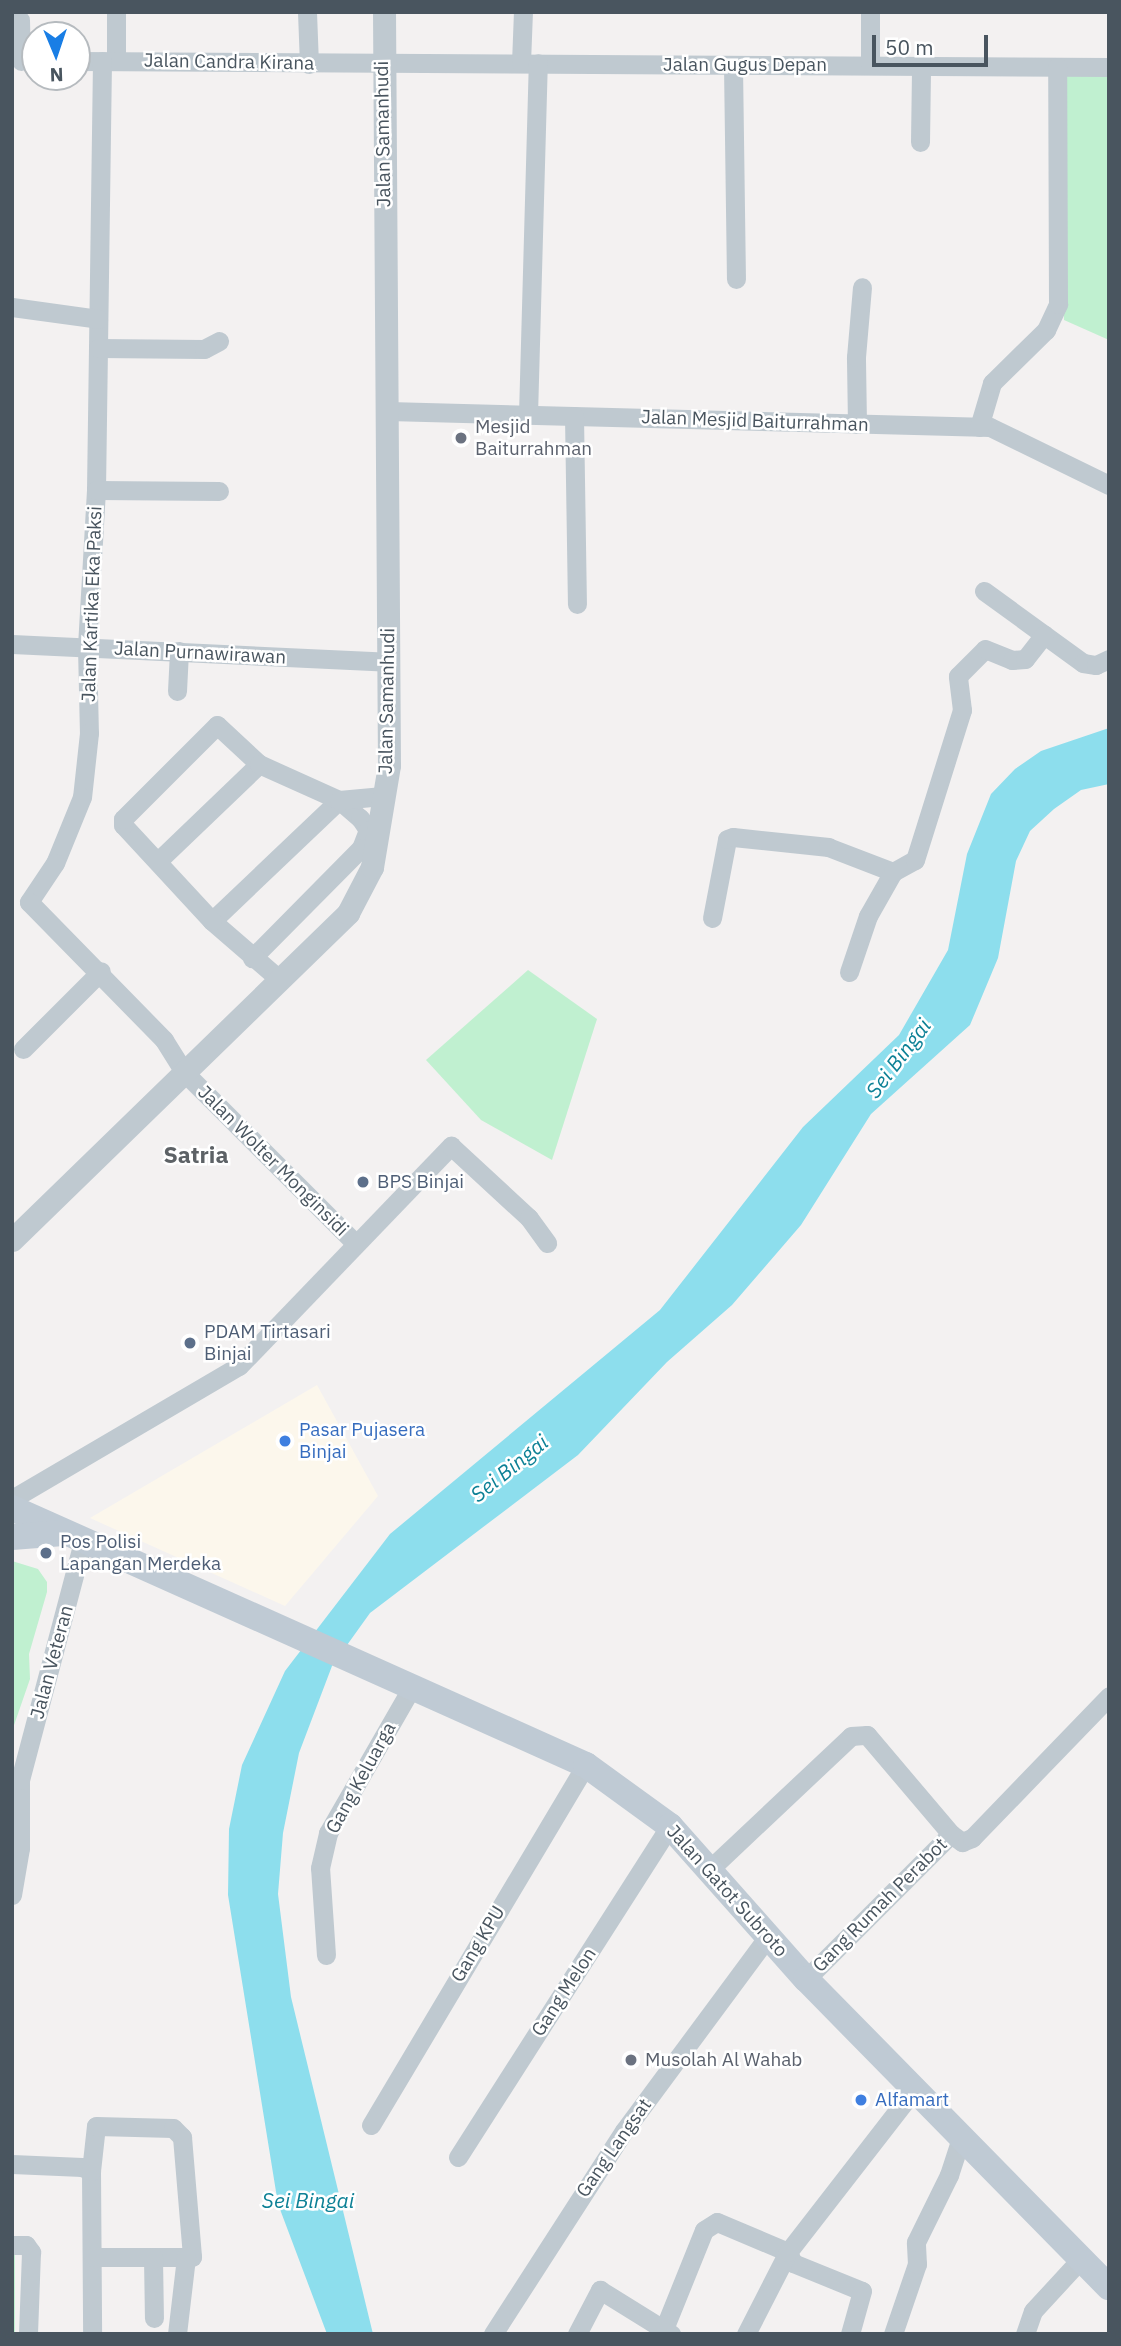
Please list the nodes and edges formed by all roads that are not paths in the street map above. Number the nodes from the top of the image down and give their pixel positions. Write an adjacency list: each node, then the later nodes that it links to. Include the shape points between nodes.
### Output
1 (116, 12): 9 (street, Jalan Kartika Eka Paksi)
2 (307, 12): 13 (street)
3 (384, 12): 11 (street, Jalan Samanhudi)
4 (523, 12): 12 (street)
5 (870, 12): 14 (street)
6 (20, 20): 7 (street)
7 (21, 34)
8 (1109, 51): 18 (street)
9 (109, 60): 10 (street, Jalan Candra Kirana); 13 (street, Jalan Candra Kirana); 23 (street, Jalan Kartika Eka Paksi)
10 (91, 61)
11 (382, 61): 12 (street, Jalan Gugus Depan); 13 (street, Jalan Candra Kirana); 26 (street, Jalan Samanhudi)
12 (529, 63): 15 (street, Jalan Gugus Depan); 27 (street)
13 (309, 64)
14 (870, 65): 15 (street, Jalan Gugus Depan); 16 (street, Jalan Gugus Depan)
15 (733, 66): 20 (street)
16 (920, 66): 17 (street, Jalan Gugus Depan); 19 (street)
17 (1057, 67): 18 (street, Jalan Gugus Depan); 30 (street, via 1058,304 1046,330 992,383)
18 (1109, 67)
19 (920, 142)
20 (736, 279)
21 (862, 287): 29 (street)
22 (12, 307): 23 (street)
23 (98, 319): 25 (street, Jalan Kartika Eka Paksi)
24 (219, 341): 25 (street, via 204,349)
25 (98, 348): 32 (street, Jalan Kartika Eka Paksi)
26 (388, 411): 27 (street, Jalan Mesjid Baiturrahman); 41 (street, Jalan Samanhudi)
27 (528, 415): 28 (street, Jalan Mesjid Baiturrahman)
28 (573, 416): 29 (street, Jalan Mesjid Baiturrahman); 35 (street)
29 (857, 424): 30 (street, Jalan Mesjid Baiturrahman)
30 (979, 427): 31 (street, Jalan Mesjid Baiturrahman, via 990,427)
31 (1109, 485)
32 (96, 490): 33 (street); 38 (street, Jalan Kartika Eka Paksi)
33 (219, 491)
34 (984, 591): 36 (street)
35 (577, 604)
36 (1044, 635): 40 (street, via 1083,663 1096,665); 48 (street, via 1025,659 1012,660 985,649 958,676 962,710 915,860)
37 (12, 644): 38 (street, Jalan Purnawirawan)
38 (87, 647): 39 (street, Jalan Purnawirawan); 52 (street, Jalan Kartika Eka Paksi, via 89,733 82,797 55,863 29,902)
39 (179, 651): 41 (street, Jalan Purnawirawan); 42 (street)
40 (1109, 659)
41 (388, 662): 44 (street, Jalan Samanhudi, via 389,765)
42 (177, 691)
43 (259, 764): 45 (street); 46 (street); 46 (street, via 220,725 214,726 123,819 123,825)
44 (383, 796): 45 (street); 47 (street, Jalan Samanhudi)
45 (339, 800): 47 (street, via 368,830); 50 (street)
46 (158, 861): 50 (street)
47 (361, 863): 51 (street); 54 (street, Jalan Samanhudi, via 348,913)
48 (893, 872): 49 (street, via 828,847 733,837 727,839); 53 (street, via 868,916)
49 (712, 918)
50 (212, 921): 51 (street)
51 (252, 958): 54 (street)
52 (101, 971): 55 (street); 56 (street, Jalan Kartika Eka Paksi, via 164,1040)
53 (849, 972)
54 (279, 979): 56 (street, Jalan Samanhudi)
55 (23, 1049)
56 (183, 1071): 57 (street, Jalan Samanhudi); 58 (street, Jalan Wolter Monginsidi)
57 (12, 1240)
58 (355, 1243): 59 (street, via 451,1146 529,1218); 60 (street, Jalan Wolter Monginsidi, via 239,1366)
59 (547, 1243)
60 (12, 1499)
61 (12, 1508): 62 (main road, Jalan Gatot Subroto)
62 (74, 1536): 63 (main road, Jalan Gatot Subroto); 64 (main road, Jalan Gatot Subroto); 67 (street, Jalan Veteran, via 30,1743)
63 (12, 1537)
64 (412, 1687): 66 (main road, Jalan Gatot Subroto); 73 (street, Gang Keluarga, via 328,1833 320,1868)
65 (1109, 1696): 69 (street, via 972,1838 962,1842)
66 (586, 1765): 68 (main road, Jalan Gatot Subroto); 76 (street, Gang KPU)
67 (16, 1785): 71 (street, Jalan Veteran, via 20,1848)
68 (670, 1826): 70 (main road, Jalan Gatot Subroto); 78 (street, Gang Melon)
69 (951, 1834): 70 (street, Gang Rumah Perabot, via 867,1735 858,1733); 74 (street, Gang Rumah Perabot)
70 (712, 1868): 72 (main road, Jalan Gatot Subroto)
71 (12, 1895)
72 (769, 1935): 74 (main road, Jalan Gatot Subroto); 93 (street, Gang Langsat, via 624,2132)
73 (327, 1955)
74 (806, 1979): 75 (main road, Jalan Gatot Subroto)
75 (916, 2087): 77 (main road, Jalan Gatot Subroto); 82 (street)
76 (371, 2125)
77 (961, 2137): 86 (main road, Jalan Gatot Subroto); 97 (street, via 949,2175 916,2242 917,2264)
78 (458, 2157)
79 (12, 2164): 80 (street, via 82,2166)
80 (91, 2171): 83 (street); 85 (street, via 96,2126 173,2128 182,2137 192,2257)
81 (12, 2245): 90 (street, via 26,2245 31,2252)
82 (788, 2252): 89 (street, via 726,2223 713,2222 704,2230); 95 (street); 96 (street, via 793,2263 862,2291)
83 (93, 2257): 84 (street); 91 (street)
84 (153, 2257): 85 (street); 88 (street)
85 (186, 2257): 92 (street)
86 (1080, 2260): 87 (main road, Jalan Gatot Subroto); 98 (street, via 1033,2311)
87 (1109, 2287)
88 (154, 2318)
89 (665, 2332): 94 (street, via 600,2290)
90 (28, 2334)
91 (92, 2334)
92 (177, 2334)
93 (493, 2334)
94 (577, 2334)
95 (746, 2334)
96 (850, 2334)
97 (893, 2334)
98 (1025, 2334)

